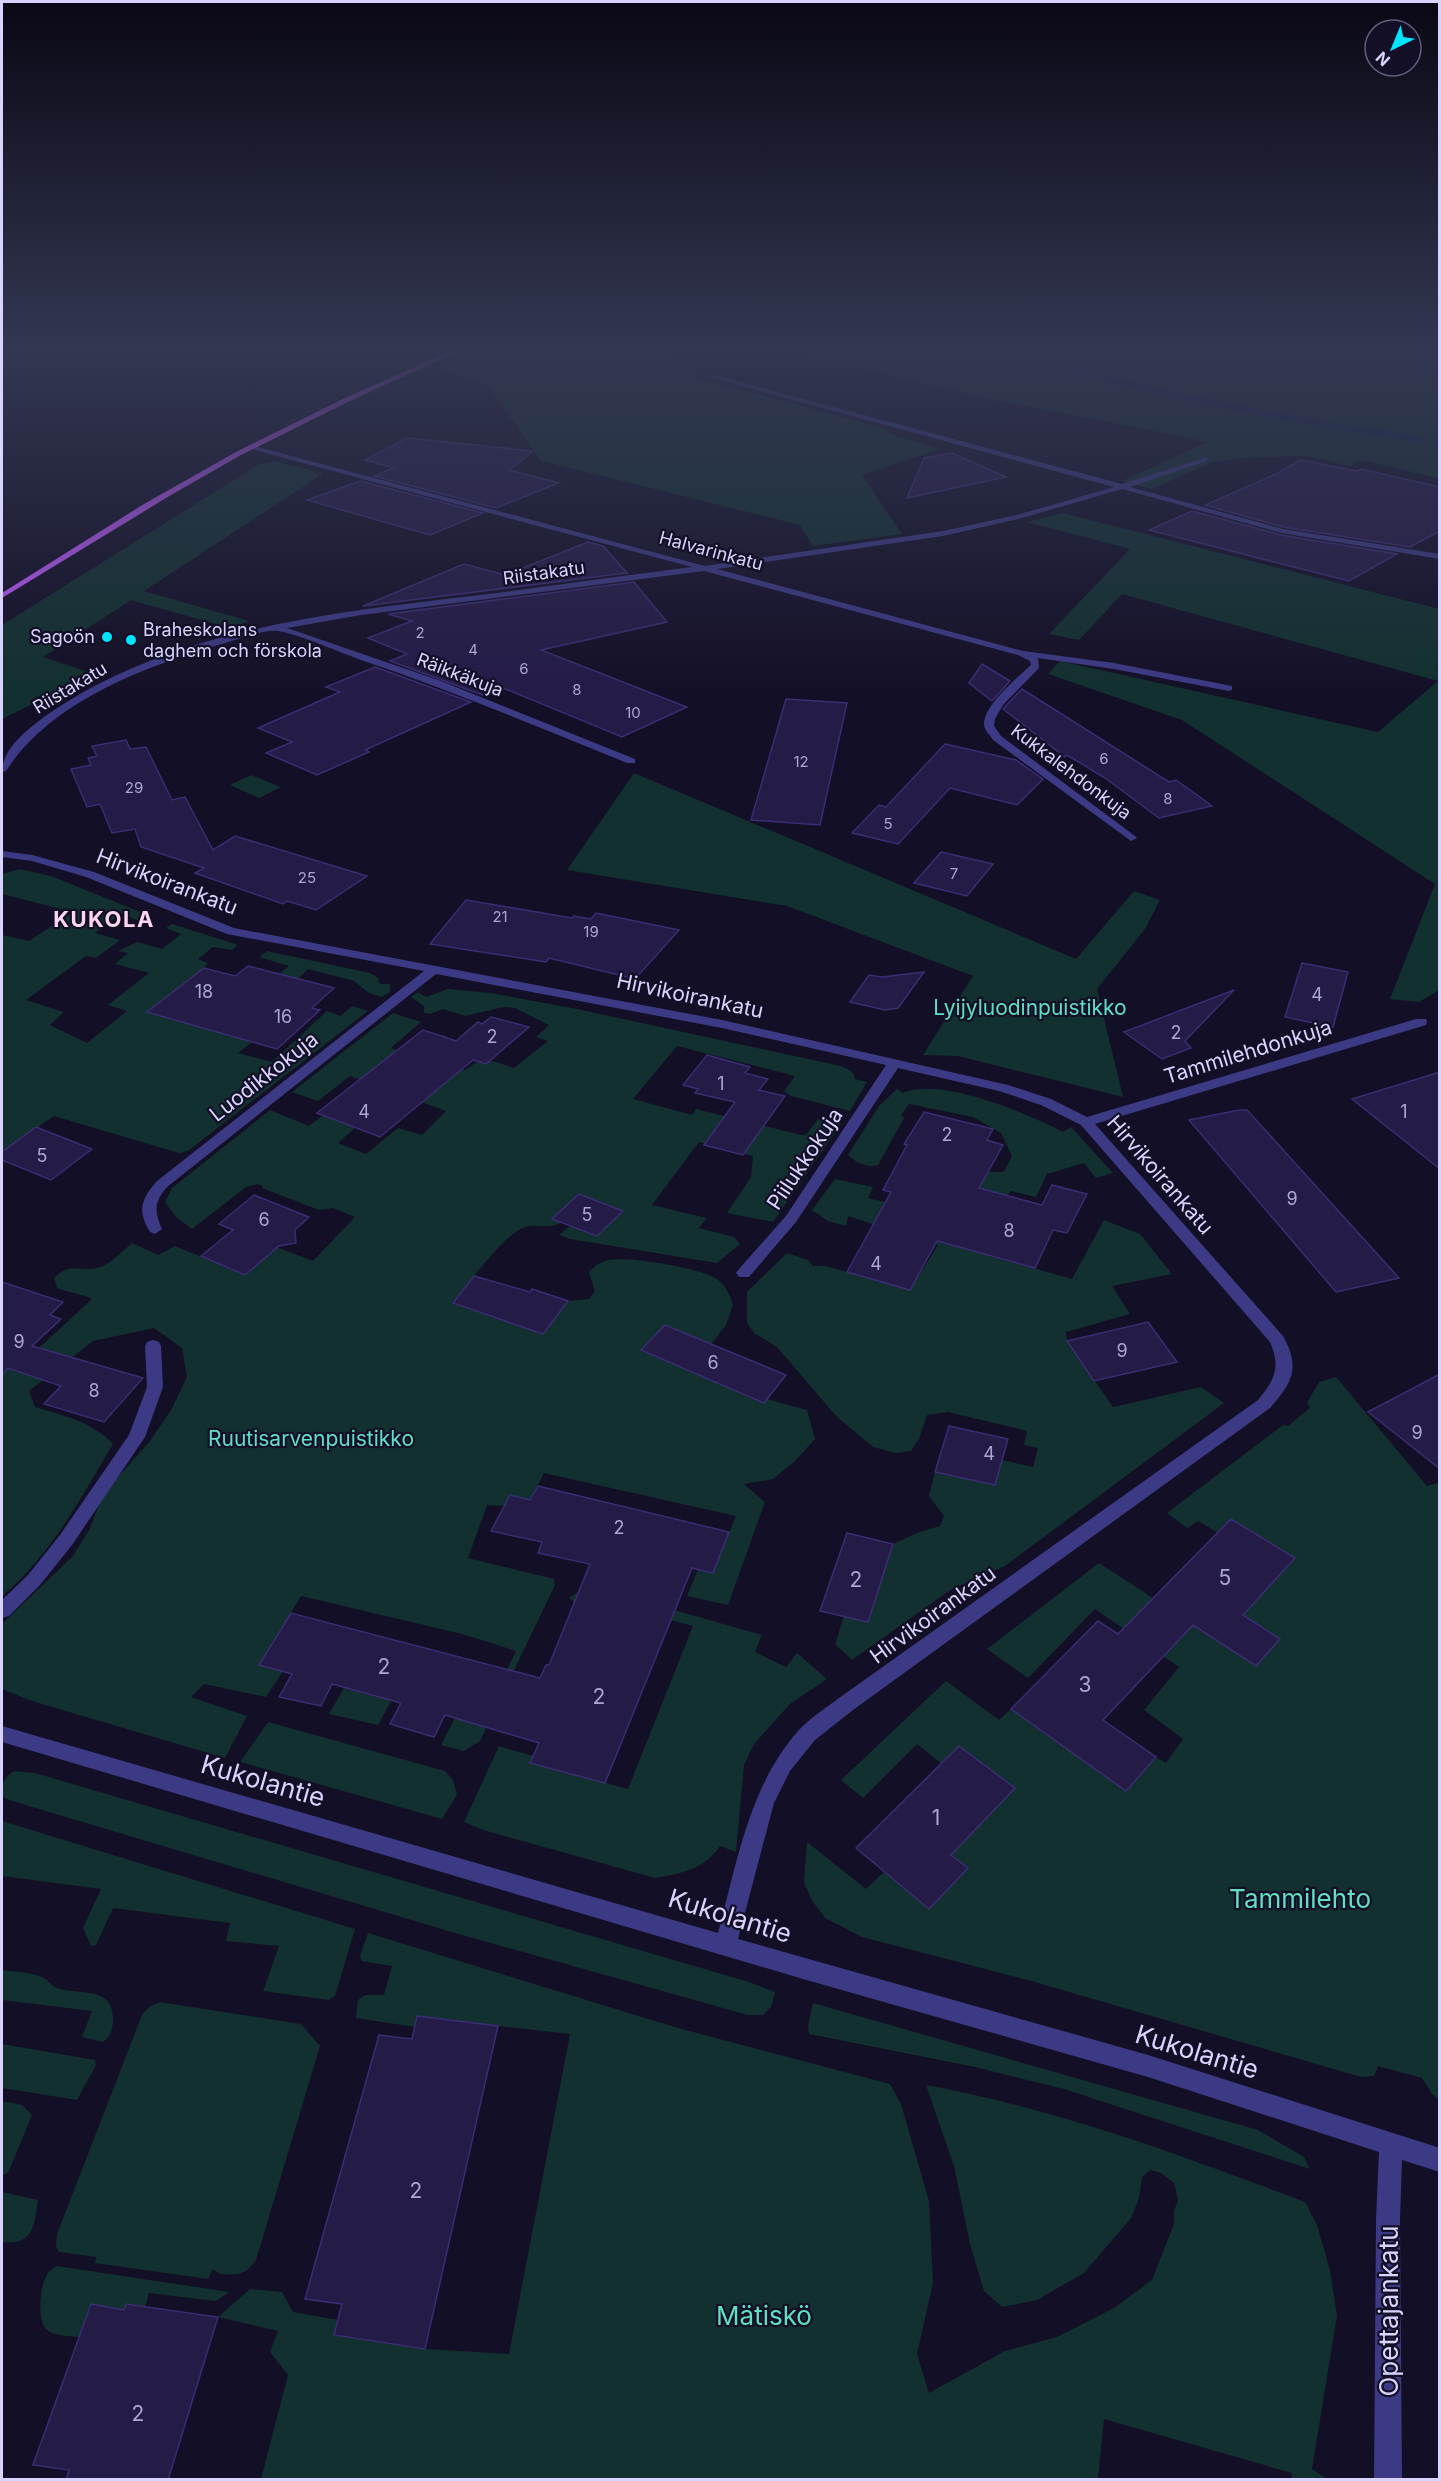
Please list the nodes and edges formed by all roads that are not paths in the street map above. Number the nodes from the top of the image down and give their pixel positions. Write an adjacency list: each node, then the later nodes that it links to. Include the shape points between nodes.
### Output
1 (218, 466): 8 (main road)
2 (325, 466): 7 (street, Halvarinkatu)
3 (1046, 466): 5 (street)
4 (1185, 466): 5 (street, Riistakatu)
5 (1125, 487): 6 (street, via 1282,531); 7 (street, Riistakatu, via 938,534)
6 (1440, 557)
7 (710, 567): 9 (street, Riistakatu); 10 (street, Halvarinkatu)
8 (2, 596)
9 (275, 627): 12 (street, Räikkäkuja, via 438,683); 13 (street, Riistakatu, via 193,648 105,684 38,726 20,742)
10 (1021, 652): 11 (street, Halvarinkatu); 14 (street, Kukkalehdonkuja, via 1035,659 1036,666 995,709 989,718 989,728 997,738)
11 (1229, 688)
12 (631, 761)
13 (2, 769)
14 (1131, 838)
15 (2, 854): 16 (street, Hirvikoirankatu, via 76,869 231,931)
16 (433, 970): 18 (street, Hirvikoirankatu, via 722,1024); 20 (street, Luodikkokuja, via 162,1184 150,1197 147,1213)
17 (1421, 1022): 19 (street, Tammilehdonkuja)
18 (894, 1064): 19 (street, Hirvikoirankatu, via 1003,1088 1046,1102); 21 (street, Piilukkokuja, via 791,1219)
19 (1086, 1122): 25 (street, Hirvikoirankatu, via 1277,1340 1287,1371 1264,1404 808,1734 783,1765 764,1802)
20 (155, 1229)
21 (744, 1273)
22 (153, 1346): 23 (street, via 154,1388 137,1437 66,1540 34,1580)
23 (2, 1611)
24 (2, 1734): 25 (street, Kukolantie)
25 (726, 1944): 26 (street, Kukolantie, via 1148,2066)
26 (1391, 2143): 27 (street, Kukolantie); 28 (street, Opettajankatu)
27 (1440, 2160)
28 (1388, 2480)

